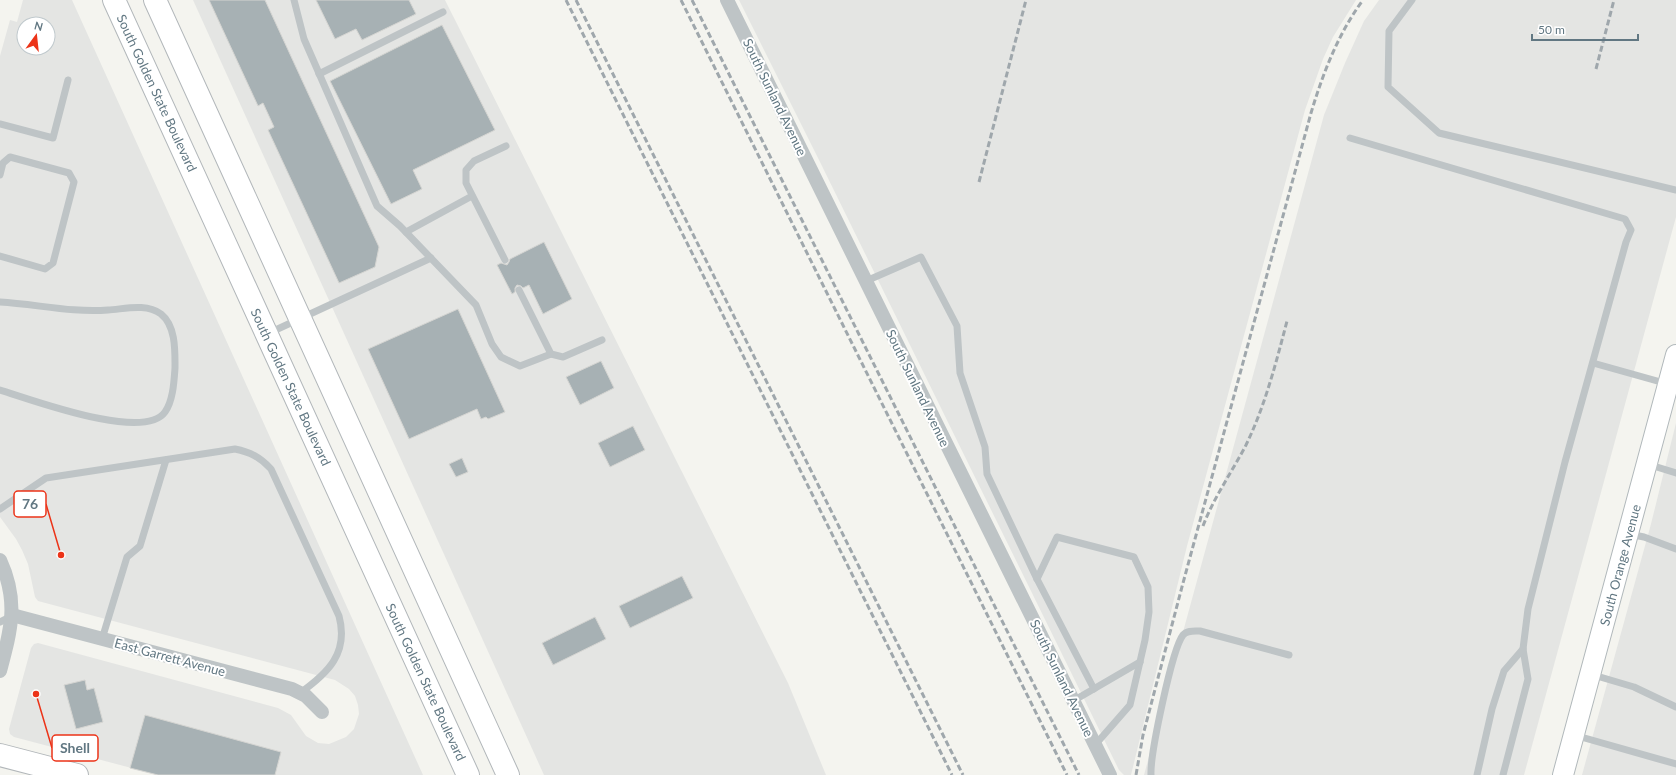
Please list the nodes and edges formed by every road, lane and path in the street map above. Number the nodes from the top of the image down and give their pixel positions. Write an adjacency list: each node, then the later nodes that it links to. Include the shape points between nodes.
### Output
1 (109, 0): 8 (main road)
2 (114, 0): 8 (main road, South Golden State Boulevard)
3 (156, 0): 25 (main road)
4 (294, 0): 9 (lane, via 304,39)
5 (727, 0): 22 (street, South Sunland Avenue)
6 (1412, 0): 16 (lane, via 1388,31 1388,87 1439,133)
7 (443, 12): 9 (lane)
8 (134, 43): 26 (main road, South Golden State Boulevard)
9 (319, 74): 18 (lane, via 377,206)
10 (68, 80): 11 (lane, via 53,138)
11 (0, 124)
12 (1350, 138): 29 (lane, via 1625,219 1631,230)
13 (506, 146): 17 (lane, via 474,161 466,170 466,183)
14 (1, 163): 15 (lane); 19 (lane, via 10,157 69,172 74,182 53,263 45,269)
15 (0, 175)
16 (1676, 190)
17 (472, 196): 18 (lane); 21 (lane)
18 (406, 232): 20 (lane)
19 (0, 256)
20 (431, 258): 25 (lane); 28 (lane, via 476,305 492,344 501,357 520,366)
21 (505, 260)
22 (866, 282): 39 (lane, via 922,256 957,326 960,373 985,446 986,474); 49 (street, South Sunland Avenue)
23 (519, 290): 28 (lane)
24 (0, 302): 31 (lane, via 26,303 77,311 142,307 161,314 172,330 175,357 170,398 165,412 155,420 139,423 94,418)
25 (301, 318): 26 (lane); 52 (main road)
26 (267, 334): 54 (main road, South Golden State Boulevard)
27 (602, 340): 28 (lane, via 564,357)
28 (551, 354)
29 (1593, 363): 30 (lane); 42 (lane, via 1528,609)
30 (1673, 370): 33 (street, South Orange Avenue)
31 (0, 390)
32 (166, 460): 35 (lane, via 46,478); 41 (lane, via 140,546 127,557); 48 (lane, via 235,449 258,457 270,469 342,625 340,647 329,668)
33 (1647, 464): 34 (lane); 36 (street, South Orange Avenue)
34 (1676, 473)
35 (0, 509)
36 (1628, 534): 37 (lane); 46 (street, South Orange Avenue)
37 (1676, 549)
38 (0, 560): 40 (street, via 9,585)
39 (1037, 579): 44 (lane, via 1057,537 1134,557 1148,587 1149,612); 47 (lane)
40 (4, 618): 41 (street, East Garrett Avenue); 45 (street, via 11,628)
41 (102, 639): 48 (street, East Garrett Avenue)
42 (1523, 649): 65 (lane, via 1504,671 1492,709); 66 (lane, via 1528,679)
43 (1289, 655): 64 (lane, via 1200,631 1185,634 1175,656 1164,700)
44 (1140, 662): 47 (lane); 55 (lane, via 1130,705)
45 (0, 671)
46 (1590, 674): 50 (lane, via 1634,687); 53 (street, South Orange Avenue)
47 (1094, 689): 49 (lane)
48 (300, 693): 51 (street, East Garrett Avenue)
49 (1073, 701): 55 (street, South Sunland Avenue)
50 (1676, 707)
51 (322, 712)
52 (486, 727): 61 (main road); 62 (main road)
53 (1574, 735): 57 (lane); 67 (street, South Orange Avenue)
54 (450, 736): 59 (main road); 60 (main road, South Golden State Boulevard)
55 (1095, 745): 63 (street, South Sunland Avenue)
56 (0, 755): 58 (main road)
57 (1676, 764)
58 (77, 775)
59 (461, 775)
60 (468, 775)
61 (508, 775)
62 (516, 775)
63 (1110, 775)
64 (1151, 775)
65 (1477, 775)
66 (1503, 775)
67 (1563, 775)

